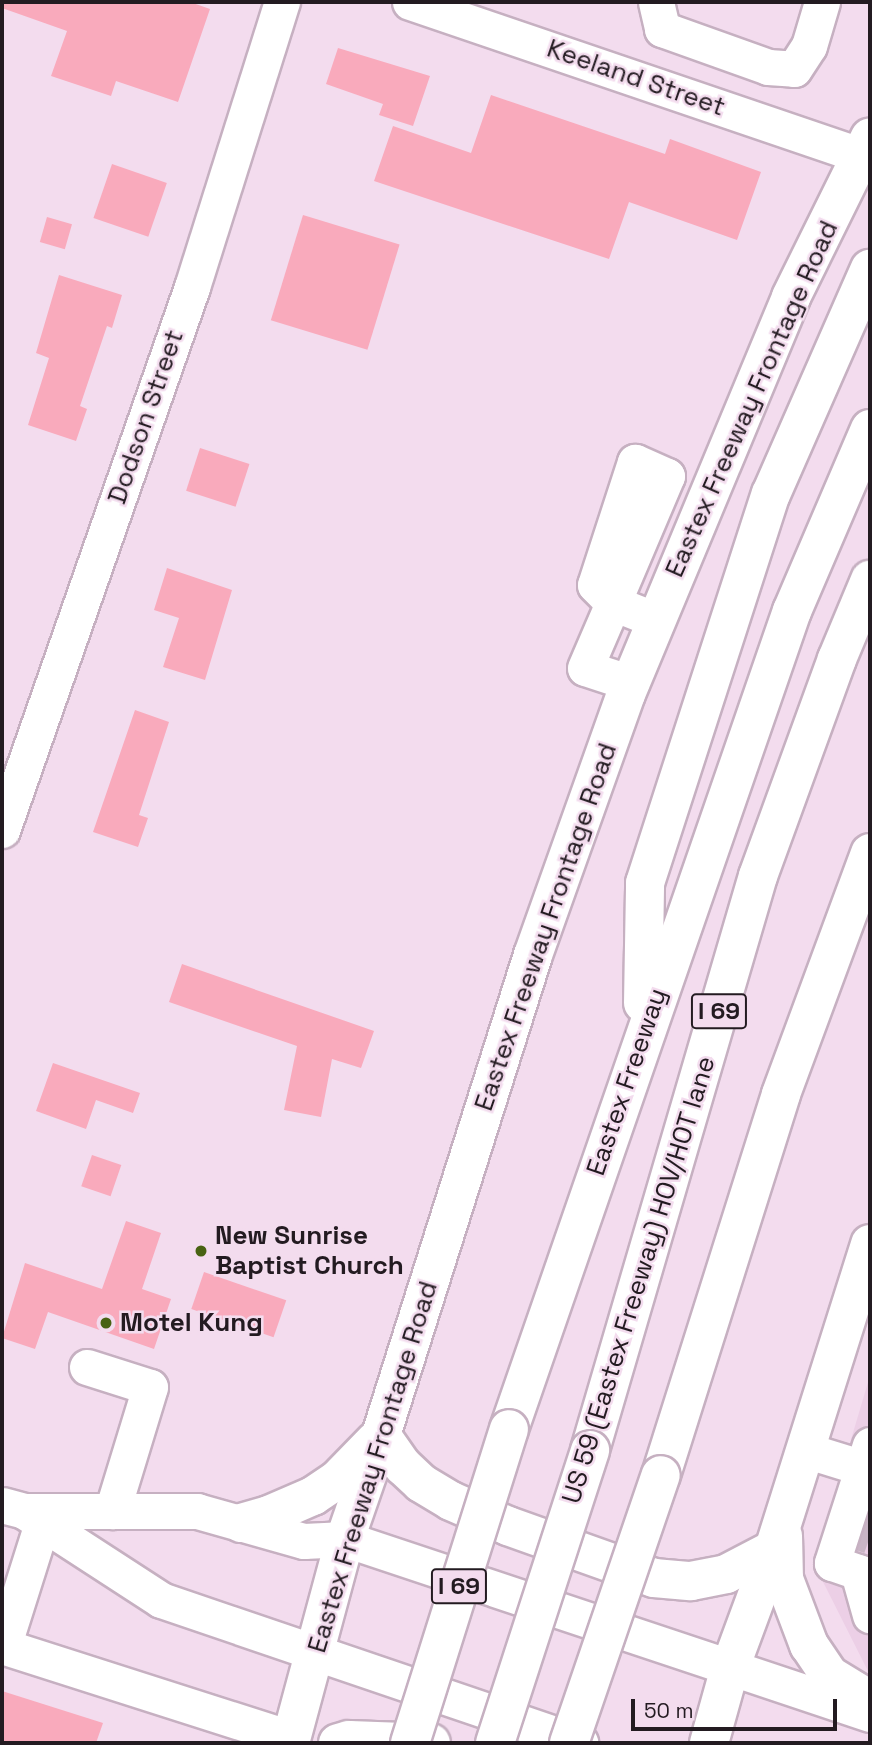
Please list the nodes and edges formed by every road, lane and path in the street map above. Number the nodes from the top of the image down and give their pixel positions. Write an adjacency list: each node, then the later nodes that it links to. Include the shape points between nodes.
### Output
1 (282, 2): 13 (street, Dodson Street, via 192,287)
2 (410, 2): 6 (street, Keeland Street)
3 (656, 2): 5 (street, via 662,29)
4 (822, 2): 5 (street, via 809,46 794,69 768,67)
5 (725, 52): 6 (street)
6 (707, 102): 7 (street, Keeland Street)
7 (866, 146): 11 (main road, Eastex Freeway Frontage Road, via 791,296)
8 (870, 269): 15 (main road, via 771,494 645,883)
9 (870, 429): 15 (main road, Eastex Freeway / I 69, via 792,611)
10 (870, 580): 37 (main road, US 59 (Eastex Freeway) HOV/HOT lane / I 69, bridge, via 758,876 590,1450)
11 (656, 620): 12 (main road, Eastex Freeway Frontage Road); 12 (street, via 613,603 585,668)
12 (631, 682): 18 (main road, Eastex Freeway Frontage Road, via 533,955)
13 (2, 830)
14 (870, 853): 38 (main road, bridge, via 781,1094)
15 (642, 1037): 35 (main road, Eastex Freeway / I 69, bridge, via 509,1429)
16 (870, 1244): 19 (main road)
17 (87, 1367): 21 (street, via 150,1387)
18 (381, 1435): 23 (main road, via 338,1479 313,1496); 24 (main road, via 421,1483 451,1501 654,1578 691,1581 726,1574); 25 (main road, Eastex Freeway Frontage Road)
19 (805, 1450): 20 (street); 24 (main road)
20 (866, 1465): 26 (street, via 849,1528 832,1563)
21 (112, 1511): 22 (street); 23 (street, via 197,1511)
22 (23, 1513): 28 (street); 29 (street, via 161,1600)
23 (241, 1523): 25 (street, via 304,1541)
24 (778, 1536): 30 (main road); 31 (main road, via 784,1579 809,1645 829,1675)
25 (345, 1539): 29 (main road, Eastex Freeway Frontage Road); 30 (street)
26 (864, 1574): 27 (street)
27 (870, 1615)
28 (3, 1646): 33 (street)
29 (315, 1652): 33 (main road, Eastex Freeway Frontage Road); 39 (street)
30 (730, 1668): 32 (street); 40 (main road)
31 (870, 1700)
32 (870, 1714)
33 (291, 1741)
34 (338, 1743): 36 (main road)
35 (410, 1743)
36 (430, 1743)
37 (495, 1743)
38 (569, 1743)
39 (580, 1743)
40 (709, 1743)

